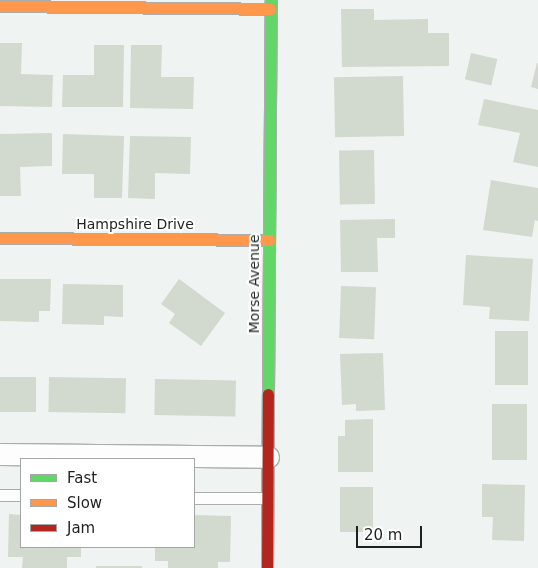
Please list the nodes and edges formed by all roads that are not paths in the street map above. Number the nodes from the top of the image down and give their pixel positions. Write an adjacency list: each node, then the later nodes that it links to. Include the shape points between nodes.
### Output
1 (271, 4): 2 (street); 4 (street, Morse Avenue)
2 (0, 6)
3 (0, 238): 4 (street, Hampshire Drive)
4 (269, 240): 6 (street, Morse Avenue)
5 (0, 454): 6 (street)
6 (268, 458): 10 (street, Morse Avenue)
7 (0, 494): 8 (lane)
8 (20, 495)
9 (195, 498): 10 (lane)
10 (268, 498): 11 (street, Morse Avenue)
11 (267, 568)

